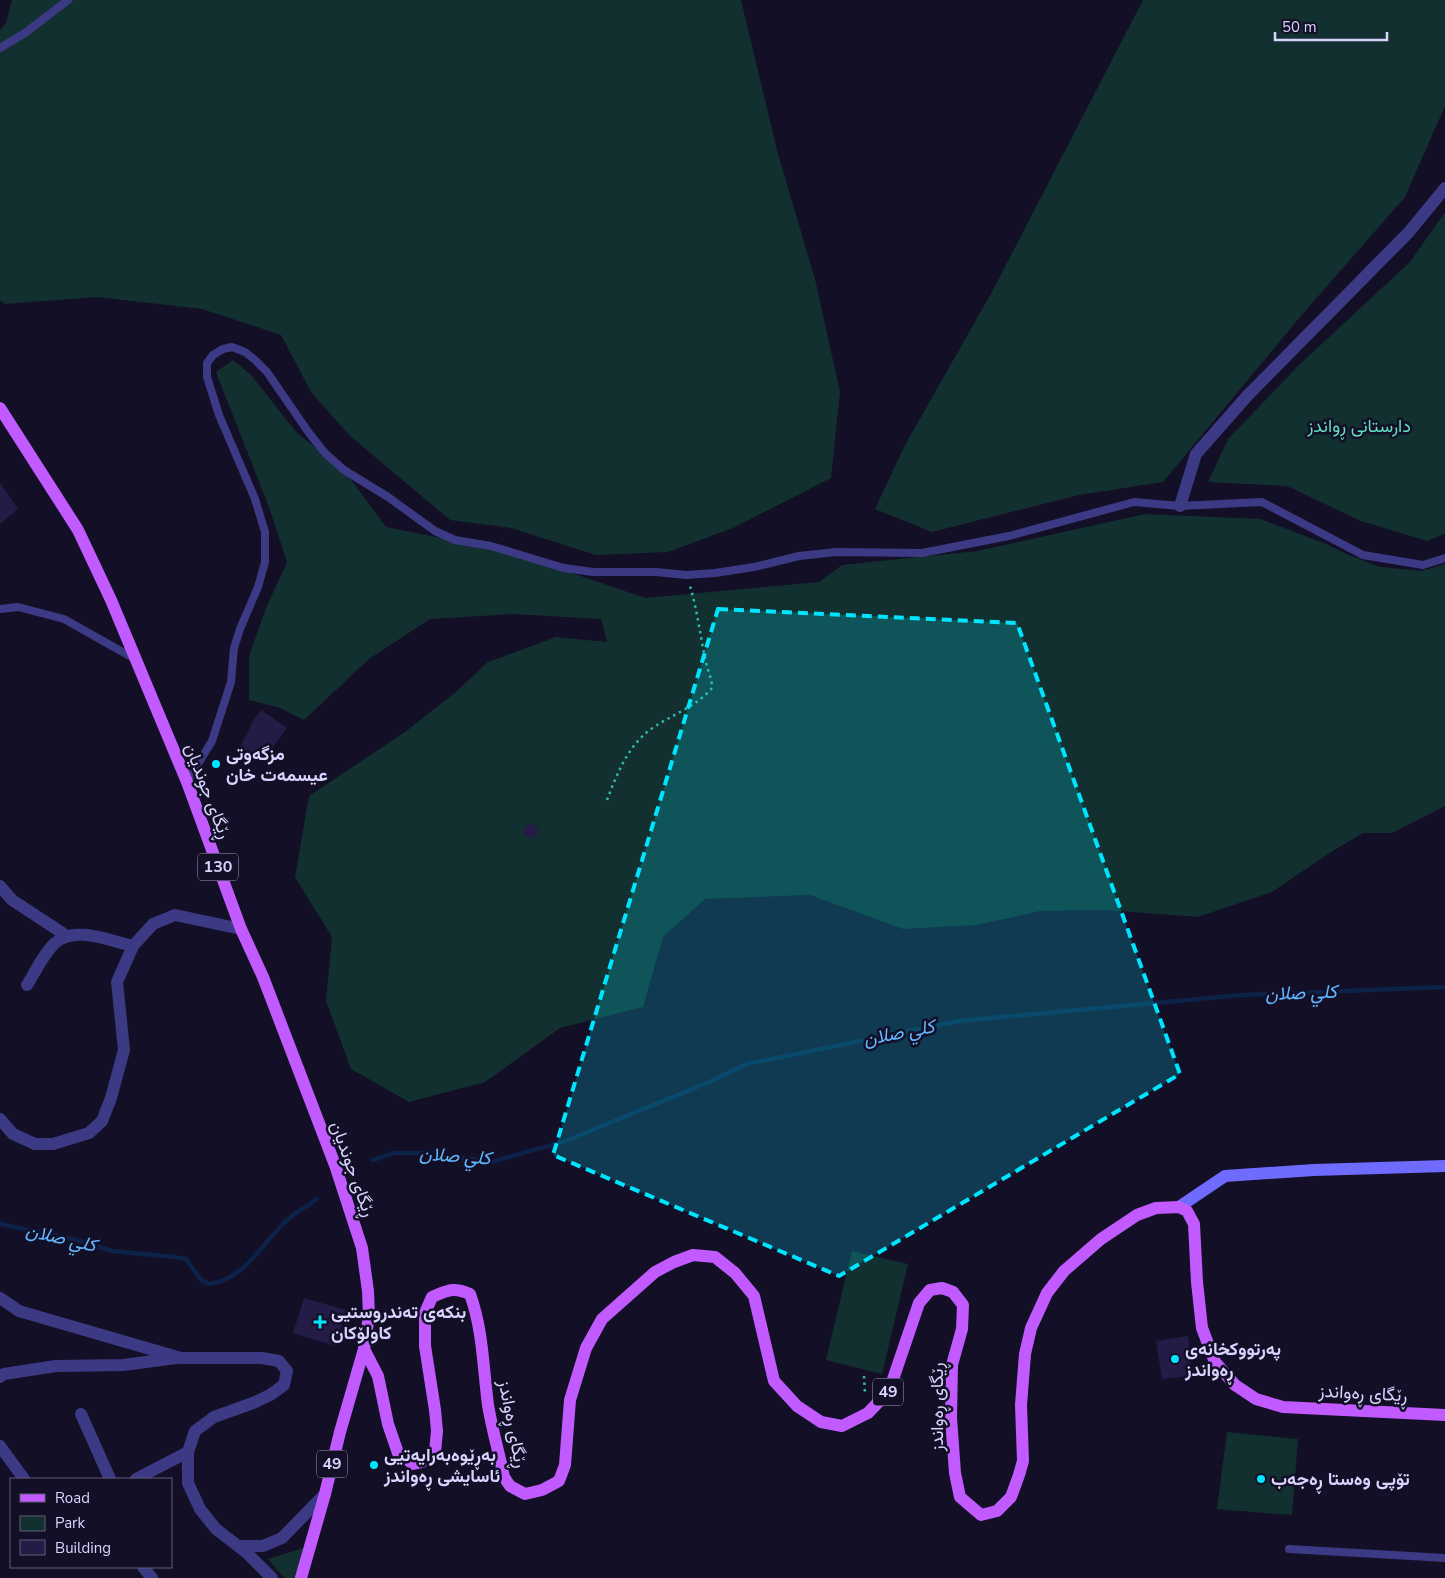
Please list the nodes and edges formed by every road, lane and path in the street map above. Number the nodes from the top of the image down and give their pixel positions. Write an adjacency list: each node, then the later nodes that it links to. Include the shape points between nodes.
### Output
1 (68, 0): 2 (lane)
2 (0, 48)
3 (1445, 188): 5 (street, via 1409,232 1248,395 1196,454)
4 (0, 408): 9 (main road, ڕێگای جوندیان / 130, via 78,530)
5 (1180, 506): 6 (lane, via 1262,502 1362,555 1423,565); 7 (lane, via 1134,502 1009,536 922,553 836,552 725,572)
6 (1445, 558)
7 (686, 574): 10 (lane, via 593,572 564,568 491,546 455,540 435,531 344,470 325,453 255,360 232,347 223,349 207,363 207,377 219,415 255,499 265,532 265,562 234,648 231,682 212,741); 11 (path, via 712,688 695,703 650,729 621,764)
8 (0, 609): 9 (lane, via 18,607 64,619)
9 (135, 659): 10 (main road, ڕێگای جوندیان / 130)
10 (187, 782): 13 (main road, ڕێگای جوندیان / 130)
11 (607, 800)
12 (0, 886): 14 (street, via 12,900)
13 (241, 929): 15 (street, via 175,915 153,924); 21 (main road, ڕێگای جوندیان / 130, via 263,977 356,1224 368,1291 369,1316)
14 (67, 936): 15 (street, via 79,934); 16 (street, via 56,942 47,953)
15 (133, 946): 17 (street, via 117,982 124,1050 102,1121 90,1133 53,1144 35,1144 13,1134)
16 (28, 985)
17 (0, 1119)
18 (1445, 1166): 19 (street, via 1225,1176)
19 (1179, 1207): 21 (main road, ڕێگای ڕەواندز / 49, via 1156,1208 1137,1215 1101,1239 1064,1271 1048,1293 1031,1328 1025,1354 1021,1405 1023,1461 1019,1475 1011,1497 997,1511 981,1515 960,1497 951,1418 952,1365 962,1330 963,1305 953,1292 942,1288 930,1290 919,1303 889,1391 868,1413 842,1426 821,1422 796,1406 774,1381 754,1296 735,1273 715,1257 693,1256 674,1262 655,1272 602,1319 586,1348 570,1400 565,1465 559,1481 525,1494 510,1486 504,1477 488,1406 482,1338 470,1294 458,1289 432,1297 425,1313 425,1346 436,1431 435,1452 422,1462 412,1464 398,1453 378,1376); 25 (main road, ڕێگای ڕەواندز, via 1186,1211 1194,1224 1202,1328 1215,1362 1235,1385 1256,1399 1283,1406)
20 (0, 1298): 22 (street, via 19,1311)
21 (364, 1349): 31 (main road, 49)
22 (181, 1358): 23 (street, via 123,1365 56,1366); 27 (street, via 262,1358 279,1361 287,1371 284,1385 270,1395 214,1417 195,1431)
23 (0, 1376)
24 (81, 1414): 29 (street)
25 (1445, 1415)
26 (0, 1446): 28 (street)
27 (188, 1452): 30 (street); 32 (street, via 188,1483 200,1509 216,1529)
28 (23, 1478)
29 (110, 1478)
30 (138, 1478)
31 (325, 1494): 32 (street, via 282,1538 263,1546); 38 (main road, 49)
32 (238, 1546): 37 (street)
33 (1289, 1550): 34 (lane)
34 (1445, 1558)
35 (144, 1568): 36 (street)
36 (152, 1578)
37 (272, 1578)
38 (301, 1578)

